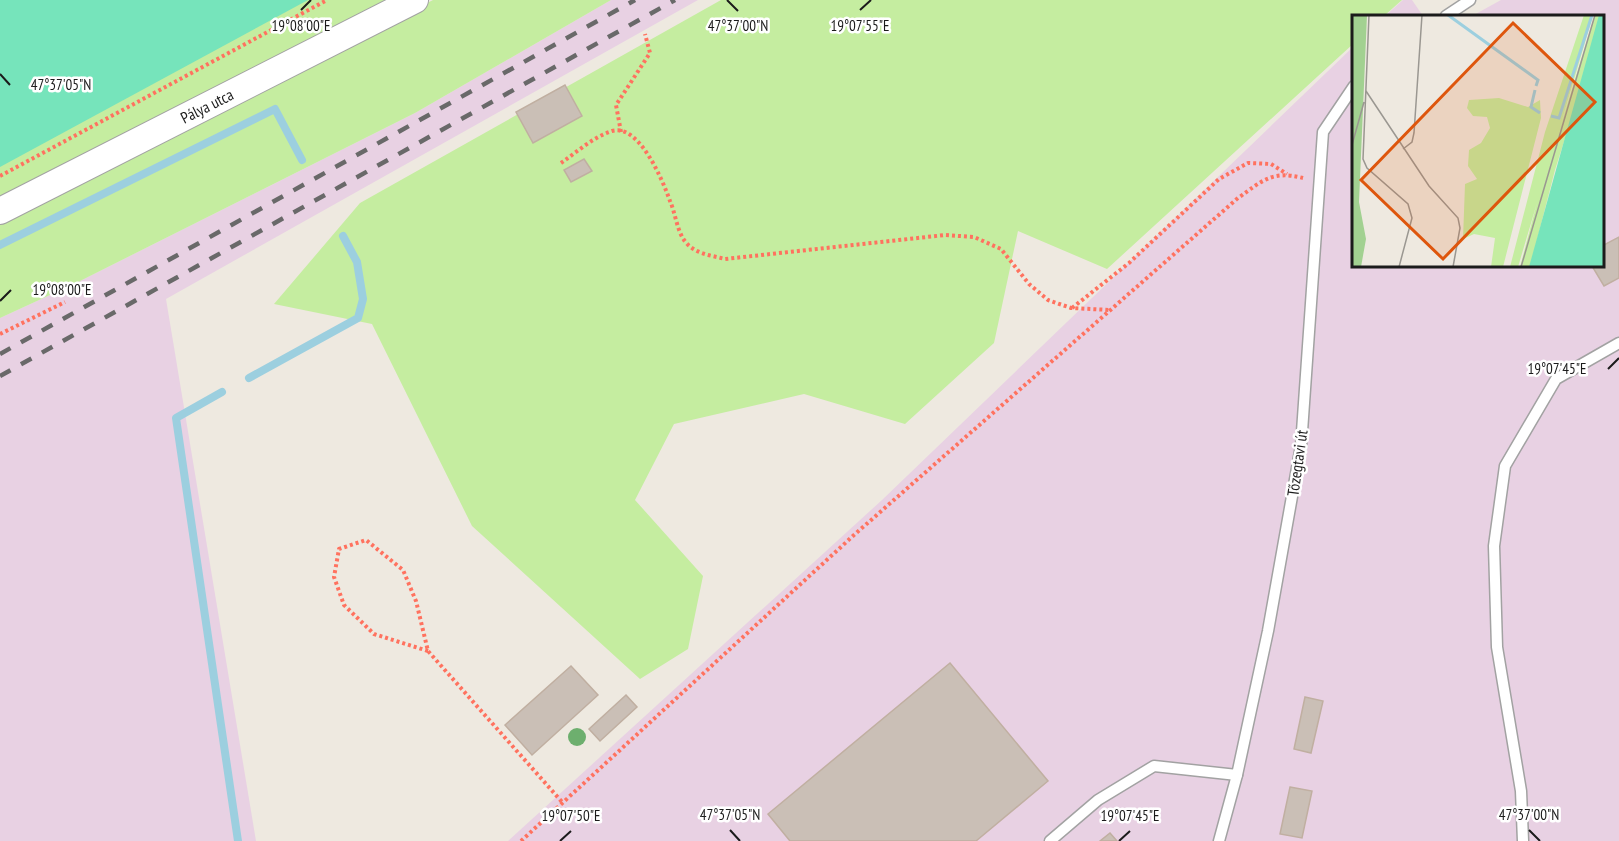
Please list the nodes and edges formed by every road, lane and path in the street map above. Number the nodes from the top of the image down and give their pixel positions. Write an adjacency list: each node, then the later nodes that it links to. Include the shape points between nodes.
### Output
1 (327, 0): 10 (path)
2 (415, 0): 12 (street, Pálya utca)
3 (1470, 0): 4 (lane)
4 (1448, 15)
5 (645, 34): 7 (path, via 650,53 616,105)
6 (1352, 88): 11 (lane, Tőzegtavi út, via 1323,132)
7 (621, 132): 8 (path, via 614,130 594,140); 14 (path, via 630,134 647,153 669,197 684,240 699,253 725,259 945,235 974,237 1001,249 1029,284 1048,300)
8 (561, 163)
9 (1288, 174): 11 (path); 14 (path, via 1271,164 1248,163 1219,178 1129,263); 15 (path, via 1267,178 1238,198)
10 (0, 177)
11 (1321, 184): 19 (lane, Tőzegtavi út, via 1301,446)
12 (0, 211)
13 (65, 302): 16 (path)
14 (1071, 308): 15 (path)
15 (1110, 310): 20 (path, via 854,535)
16 (0, 334)
17 (1619, 343): 24 (lane, via 1556,379 1505,466 1494,546 1497,647 1521,791)
18 (428, 651): 18 (path, via 416,601 403,570 366,540 339,549 334,576 344,605 374,634); 20 (path)
19 (1237, 775): 22 (lane, via 1154,766 1098,800); 23 (lane, Tőzegtavi út)
20 (563, 803): 21 (path)
21 (521, 841)
22 (1050, 841)
23 (1219, 841)
24 (1523, 841)

